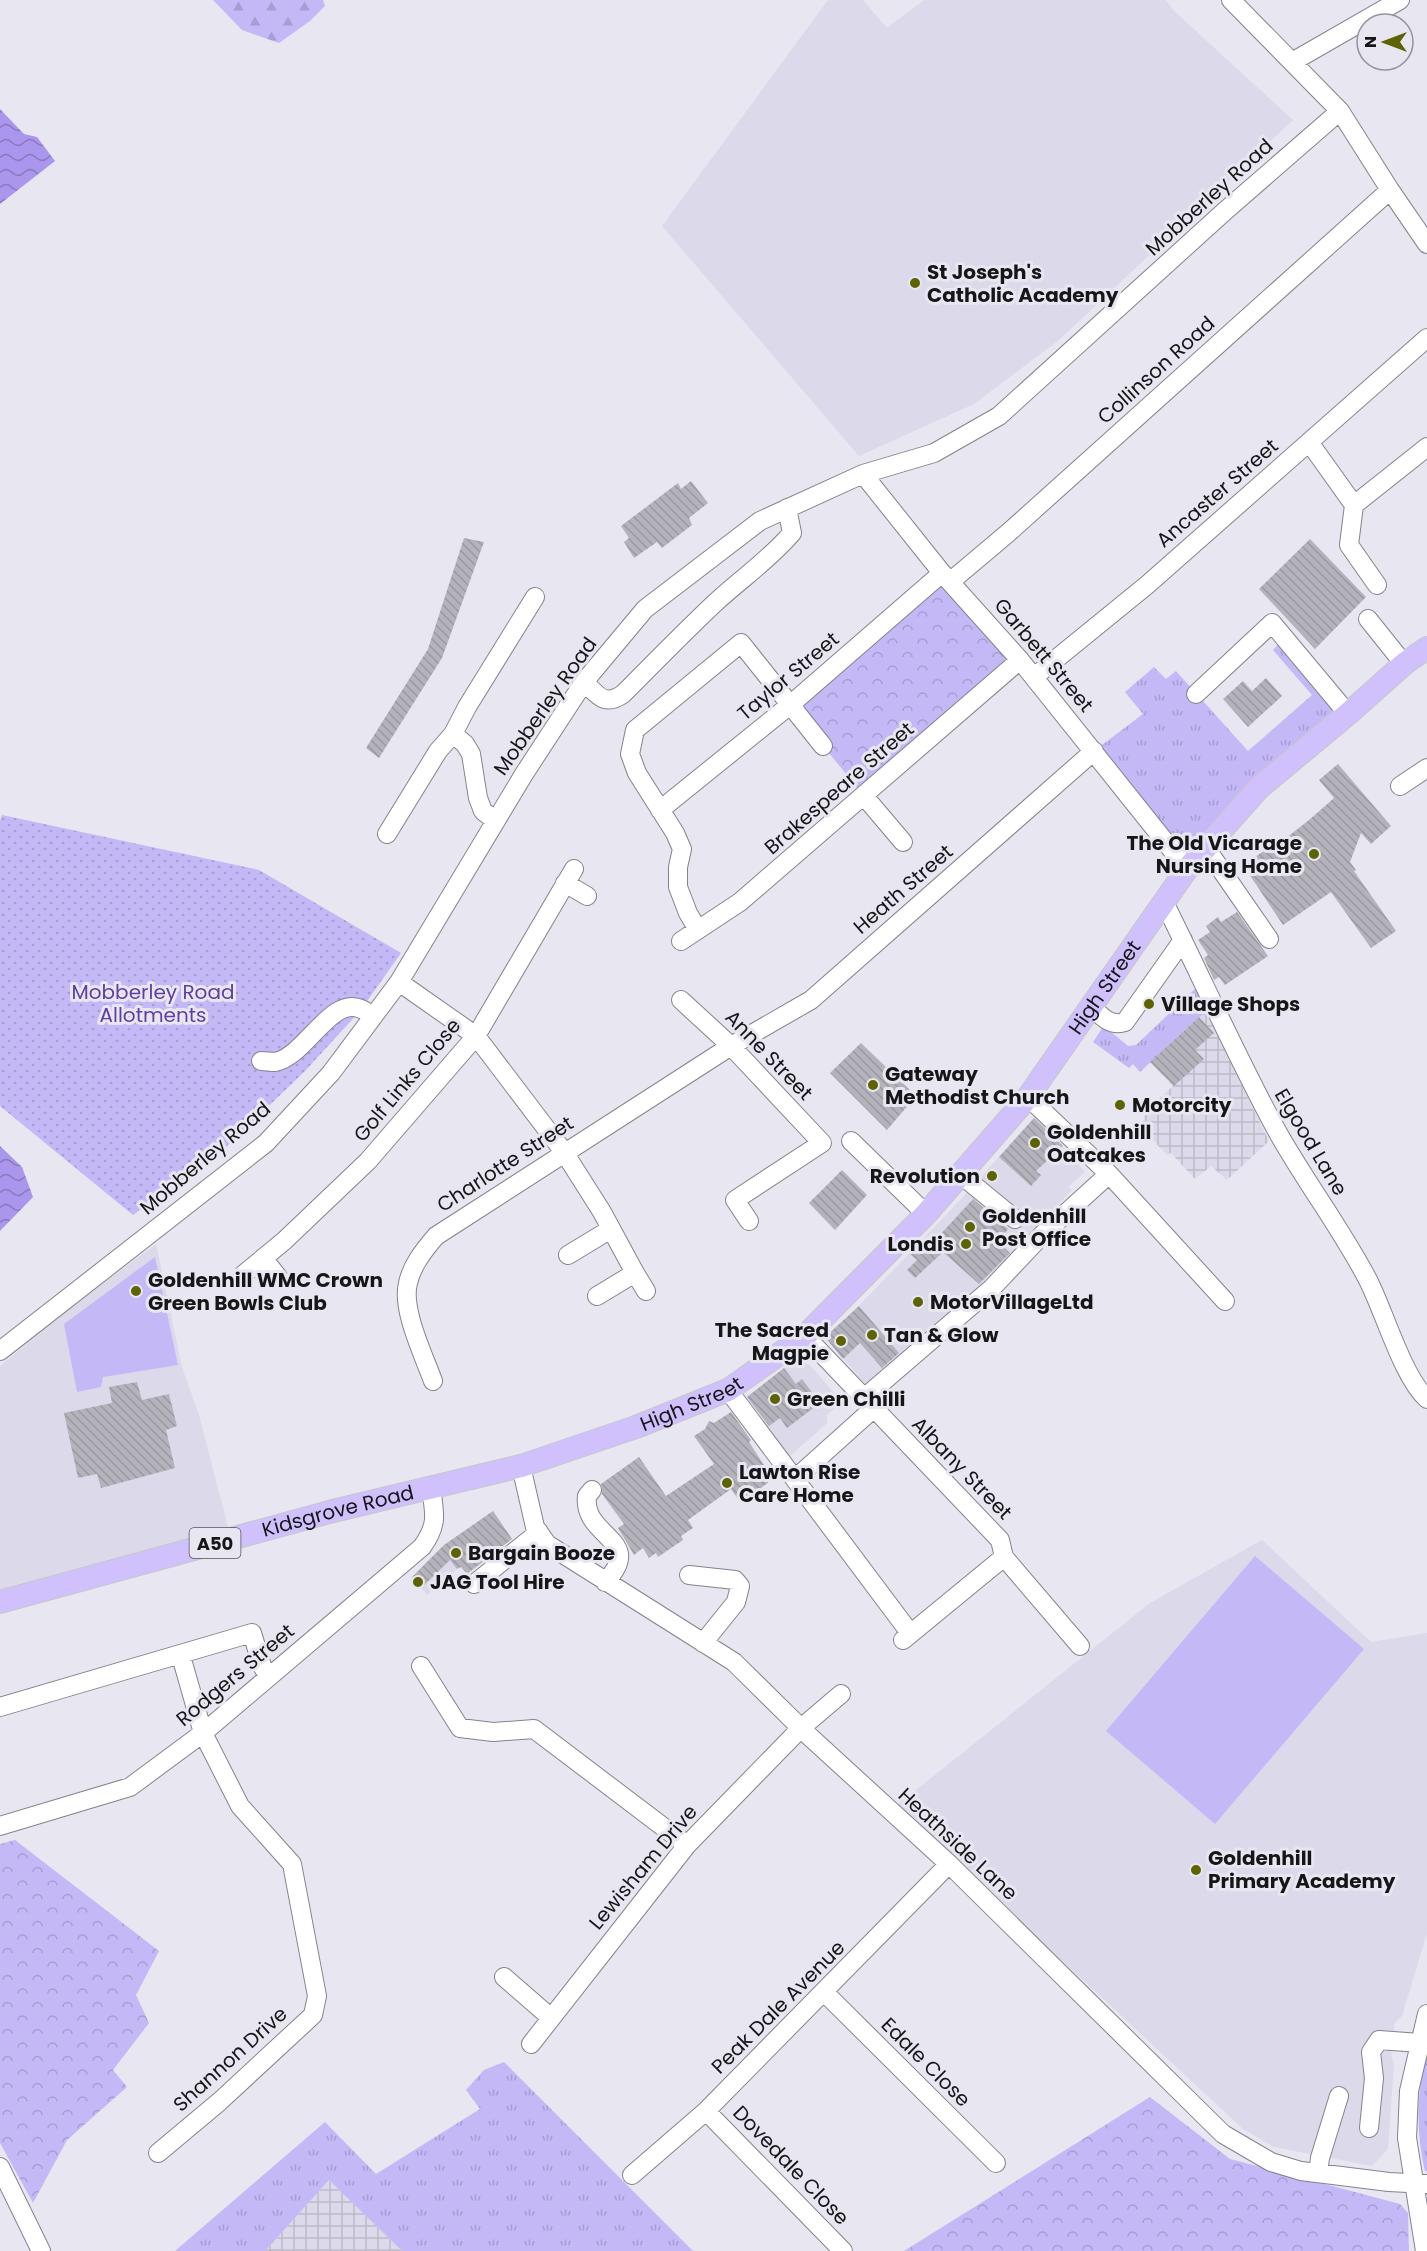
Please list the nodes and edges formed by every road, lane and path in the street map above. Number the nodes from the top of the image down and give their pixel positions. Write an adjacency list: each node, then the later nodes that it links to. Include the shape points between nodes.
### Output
1 (1231, 0): 3 (street)
2 (1400, 0): 3 (street)
3 (1292, 62): 4 (street)
4 (1340, 111): 5 (street); 10 (street, Mobberley Road, via 999,416 934,453)
5 (1390, 190): 6 (street); 13 (street, Collinson Road, via 1008,533)
6 (1427, 244)
7 (1427, 338): 8 (street, Ancaster Street)
8 (1309, 442): 11 (street); 20 (street, Ancaster Street, via 1147,585)
9 (1427, 447): 11 (street)
10 (862, 474): 12 (street, Mobberley Road); 13 (street, Garbett Street)
11 (1354, 505): 14 (street, via 1349,545)
12 (787, 508): 21 (street, Mobberley Road, via 760,521 645,609); 21 (street, via 792,533 773,555 673,642 623,694 613,700 603,699)
13 (946, 577): 18 (street, Garbett Street); 23 (street, Taylor Street)
14 (1377, 585)
15 (535, 597): 25 (street)
16 (1368, 619): 19 (street)
17 (1427, 648): 19 (main road, High Street / A50)
18 (1020, 660): 20 (street, Garbett Street); 30 (street, Brakespeare Street)
19 (1404, 664): 24 (main road, High Street / A50)
20 (1034, 677): 27 (street, Garbett Street)
21 (584, 682): 32 (street, Mobberley Road)
22 (1196, 694): 24 (street, via 1272,623 1275,640)
23 (790, 705): 26 (street); 31 (street, Taylor Street); 31 (street, via 741,643 635,730 630,754)
24 (1348, 714): 35 (main road, High Street / A50, via 1259,788)
25 (453, 734): 32 (street, via 471,754 478,798 483,811); 33 (street, via 438,751)
26 (823, 746)
27 (1094, 751): 36 (street, Garbett Street); 48 (street, Heath Street, via 811,1000)
28 (1427, 768): 29 (street)
29 (1400, 786)
30 (864, 796): 34 (street); 39 (street, Brakespeare Street, via 740,902)
31 (660, 810): 39 (street, via 682,849 678,887)
32 (496, 822): 43 (street, Mobberley Road)
33 (387, 834)
34 (903, 842)
35 (1206, 848): 36 (main road, High Street / A50); 40 (street)
36 (1187, 869): 38 (main road, High Street / A50)
37 (587, 896): 47 (street, Golf Links Close, via 569,876)
38 (1164, 902): 41 (street, Elgood Lane); 45 (main road, High Street / A50)
39 (698, 930): 42 (street, Brakespeare Street)
40 (1269, 939)
41 (1183, 940): 45 (street, via 1125,1022 1107,1021); 71 (street, Elgood Lane, via 1238,1058 1278,1133 1367,1279 1409,1373)
42 (681, 941)
43 (399, 982): 46 (street, Mobberley Road); 47 (street)
44 (681, 999): 48 (street, Anne Street)
45 (1091, 1006): 50 (main road, High Street / A50)
46 (373, 1017): 49 (street, via 353,1006 343,1009 291,1054 276,1062); 68 (street, Mobberley Road, via 331,1073 266,1143)
47 (476, 1036): 52 (street); 60 (street, Golf Links Close, via 368,1161)
48 (731, 1046): 52 (street, Charlotte Street); 57 (street, Anne Street, via 772,1082 822,1143 735,1200)
49 (261, 1061)
50 (1028, 1097): 53 (main road, High Street / A50); 54 (street)
51 (851, 1141): 55 (street)
52 (564, 1152): 58 (street); 69 (street, Charlotte Street, via 436,1236 418,1258 407,1284 408,1313)
53 (960, 1174): 55 (main road, High Street / A50); 56 (street)
54 (1109, 1174): 66 (street); 72 (street)
55 (926, 1214): 67 (main road, High Street / A50)
56 (1015, 1219)
57 (749, 1221)
58 (611, 1229): 59 (street); 61 (street)
59 (568, 1255)
60 (263, 1258): 62 (street, Golf Links Close); 63 (street)
61 (635, 1273): 64 (street); 65 (street)
62 (243, 1274)
63 (278, 1277)
64 (646, 1291)
65 (597, 1296)
66 (1225, 1301)
67 (806, 1336): 70 (main road, High Street / A50); 72 (street, Albany Street)
68 (0, 1351)
69 (433, 1381)
70 (728, 1390): 73 (main road, High Street / A50, via 636,1427); 74 (street)
71 (1427, 1400)
72 (869, 1403): 74 (street); 78 (street, Albany Street, via 1000,1540)
73 (521, 1466): 75 (main road, High Street / A50); 77 (street, Heathside Lane)
74 (796, 1479): 78 (street, via 907,1637)
75 (431, 1489): 82 (main road, Kidsgrove Road / A50, via 333,1511); 87 (street, Rodgers Street, via 435,1517 432,1533 422,1547)
76 (592, 1490): 80 (street, via 587,1497 588,1511 618,1548 620,1556 616,1570)
77 (539, 1532): 80 (street, Heathside Lane, via 547,1544); 81 (street)
78 (1004, 1557): 84 (street, Albany Street)
79 (689, 1575): 83 (street, via 735,1580 740,1586 736,1602)
80 (605, 1581): 83 (street, Heathside Lane)
81 (474, 1584)
82 (0, 1602)
83 (703, 1643): 90 (street, Heathside Lane, via 734,1662)
84 (1080, 1646)
85 (181, 1656): 87 (street, via 252,1634); 89 (street); 91 (street, Shannon Drive)
86 (421, 1666): 93 (street, via 455,1733 534,1729)
87 (269, 1677): 91 (street, Rodgers Street)
88 (841, 1694): 90 (street, Lewisham Drive)
89 (0, 1707)
90 (801, 1728): 93 (street, Lewisham Drive); 94 (street, Heathside Lane)
91 (203, 1733): 92 (street, Rodgers Street, via 130,1787); 104 (street, Shannon Drive, via 240,1806 292,1864 317,1996 313,2015)
92 (0, 1826)
93 (687, 1845): 98 (street, Lewisham Drive)
94 (950, 1864): 96 (street, Peak Dale Avenue); 107 (street, Heathside Lane, via 1223,2134 1271,2162)
95 (504, 1977): 98 (street)
96 (824, 1992): 102 (street, Peak Dale Avenue); 105 (street, Edale Close)
97 (1427, 2014): 99 (street)
98 (550, 2017): 100 (street, Lewisham Drive)
99 (1420, 2043): 103 (street, via 1380,2040 1371,2052 1374,2078); 109 (street, via 1409,2091 1407,2138)
100 (531, 2044)
101 (1339, 2096): 107 (street)
102 (706, 2111): 108 (street, Peak Dale Avenue); 111 (street, Dovedale Close)
103 (1369, 2128)
104 (158, 2153)
105 (996, 2163)
106 (0, 2167): 110 (street)
107 (1318, 2173): 109 (street, Heathside Lane)
108 (632, 2175)
109 (1421, 2183): 112 (street)
110 (37, 2249)
111 (843, 2251)
112 (1425, 2251)

